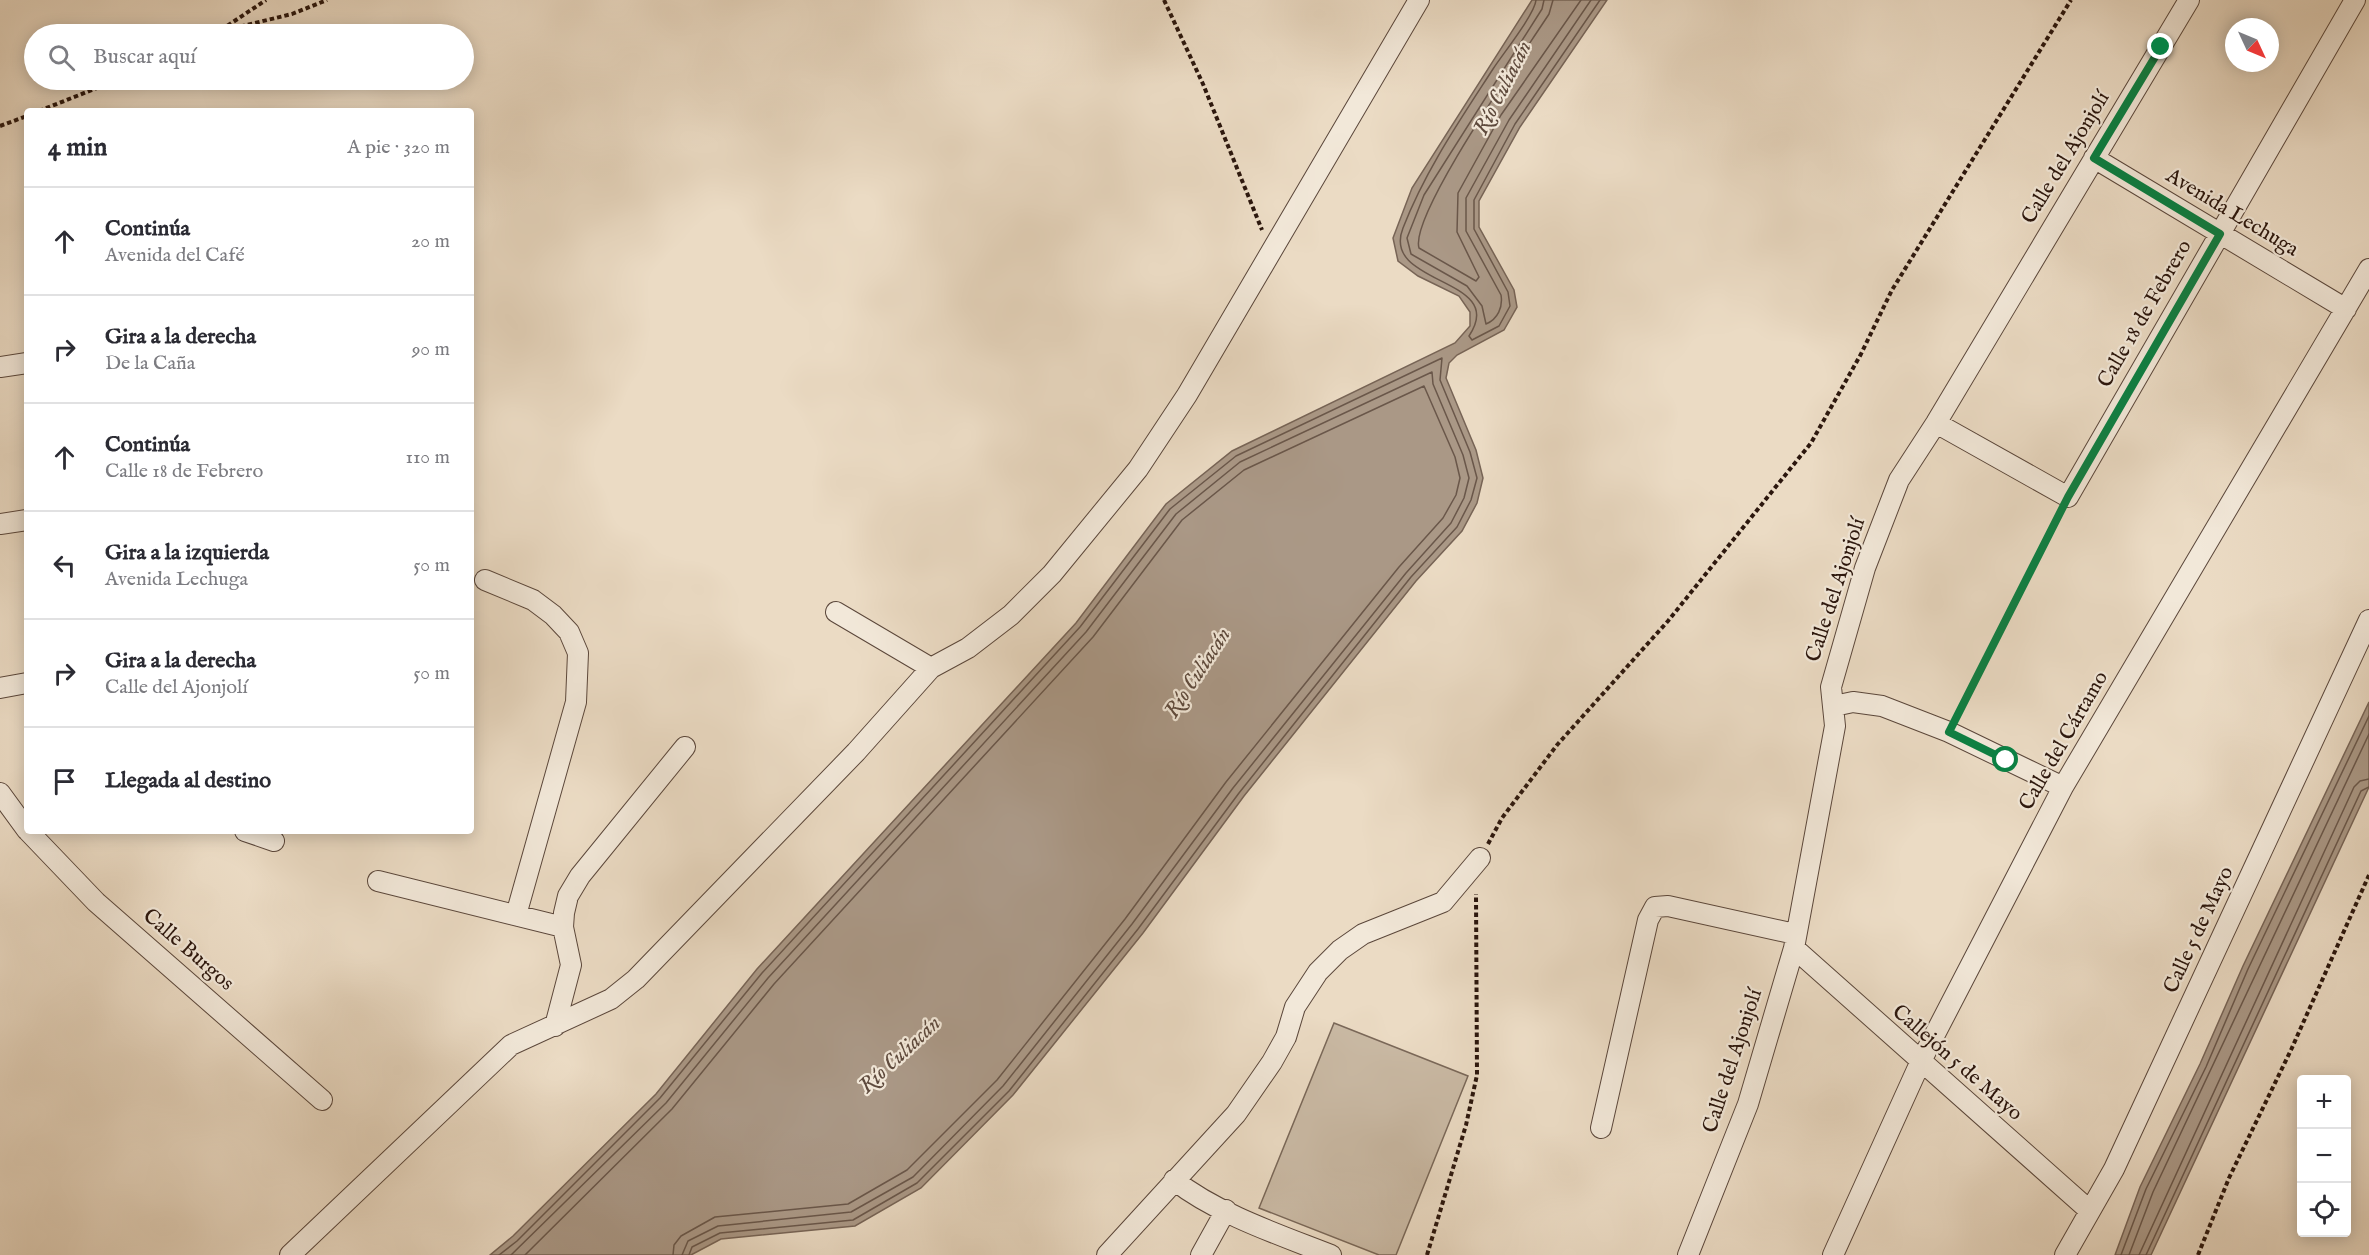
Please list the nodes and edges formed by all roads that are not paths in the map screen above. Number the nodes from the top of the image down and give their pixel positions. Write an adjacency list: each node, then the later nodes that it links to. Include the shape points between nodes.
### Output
1 (1419, 0): 16 (street, via 1187,395 1138,469 1052,574 1011,615 968,648)
2 (2189, 0): 4 (street, Calle del Ajonjolí)
3 (2355, 0): 5 (street, Calle 18 de Febrero)
4 (2094, 158): 5 (street, Avenida Lechuga); 10 (street, Calle del Ajonjolí)
5 (2220, 234): 7 (street, Avenida Lechuga); 10 (street, Calle 18 de Febrero, via 2068,497)
6 (2369, 269): 7 (street, Calle del Cártamo)
7 (2346, 309): 21 (street, Calle del Cártamo)
8 (24, 363): 9 (street)
9 (0, 367)
10 (1936, 423): 19 (street, Calle del Ajonjolí, via 1899,480 1865,568 1831,687)
11 (24, 520): 12 (street)
12 (0, 524)
13 (485, 580): 29 (street, via 533,600 553,615 569,632 578,652 576,702)
14 (836, 612): 16 (street)
15 (2369, 620): 38 (street, Calle 5 de Mayo, via 2114,1169)
16 (931, 668): 32 (street, via 856,752 636,979 611,999)
17 (24, 684): 18 (street)
18 (0, 688)
19 (1834, 706): 21 (street, via 1853,702 1882,706 1949,732); 31 (street, Calle del Ajonjolí, via 1835,726)
20 (685, 747): 30 (street, via 580,876 568,897)
21 (2062, 787): 33 (street, Calle del Cártamo)
22 (0, 792): 23 (street, Calle Burgos)
23 (24, 823)
24 (33, 834): 34 (street, Calle Burgos, via 96,902)
25 (253, 834): 26 (street)
26 (274, 841)
27 (1480, 858): 36 (street, via 1443,902 1363,934 1318,972 1296,1007 1286,1038 1255,1089)
28 (378, 881): 29 (street)
29 (516, 915): 30 (street)
30 (563, 927): 32 (street, via 571,964)
31 (1794, 941): 33 (street, Callejón 5 de Mayo); 35 (street, via 1668,906 1655,907 1648,920); 44 (street, Calle del Ajonjolí, via 1748,1104)
32 (555, 1026): 40 (street, via 511,1045)
33 (1920, 1063): 38 (street, Callejón 5 de Mayo); 45 (street, Calle del Cártamo)
34 (322, 1100)
35 (1601, 1128)
36 (1174, 1180): 37 (street, via 1190,1193); 41 (street)
37 (1226, 1210): 39 (street); 42 (street)
38 (2090, 1212): 46 (street, Calle 5 de Mayo)
39 (1298, 1249): 43 (street)
40 (290, 1255)
41 (1107, 1255)
42 (1201, 1255)
43 (1331, 1255)
44 (1688, 1255)
45 (1833, 1255)
46 (2065, 1255)

